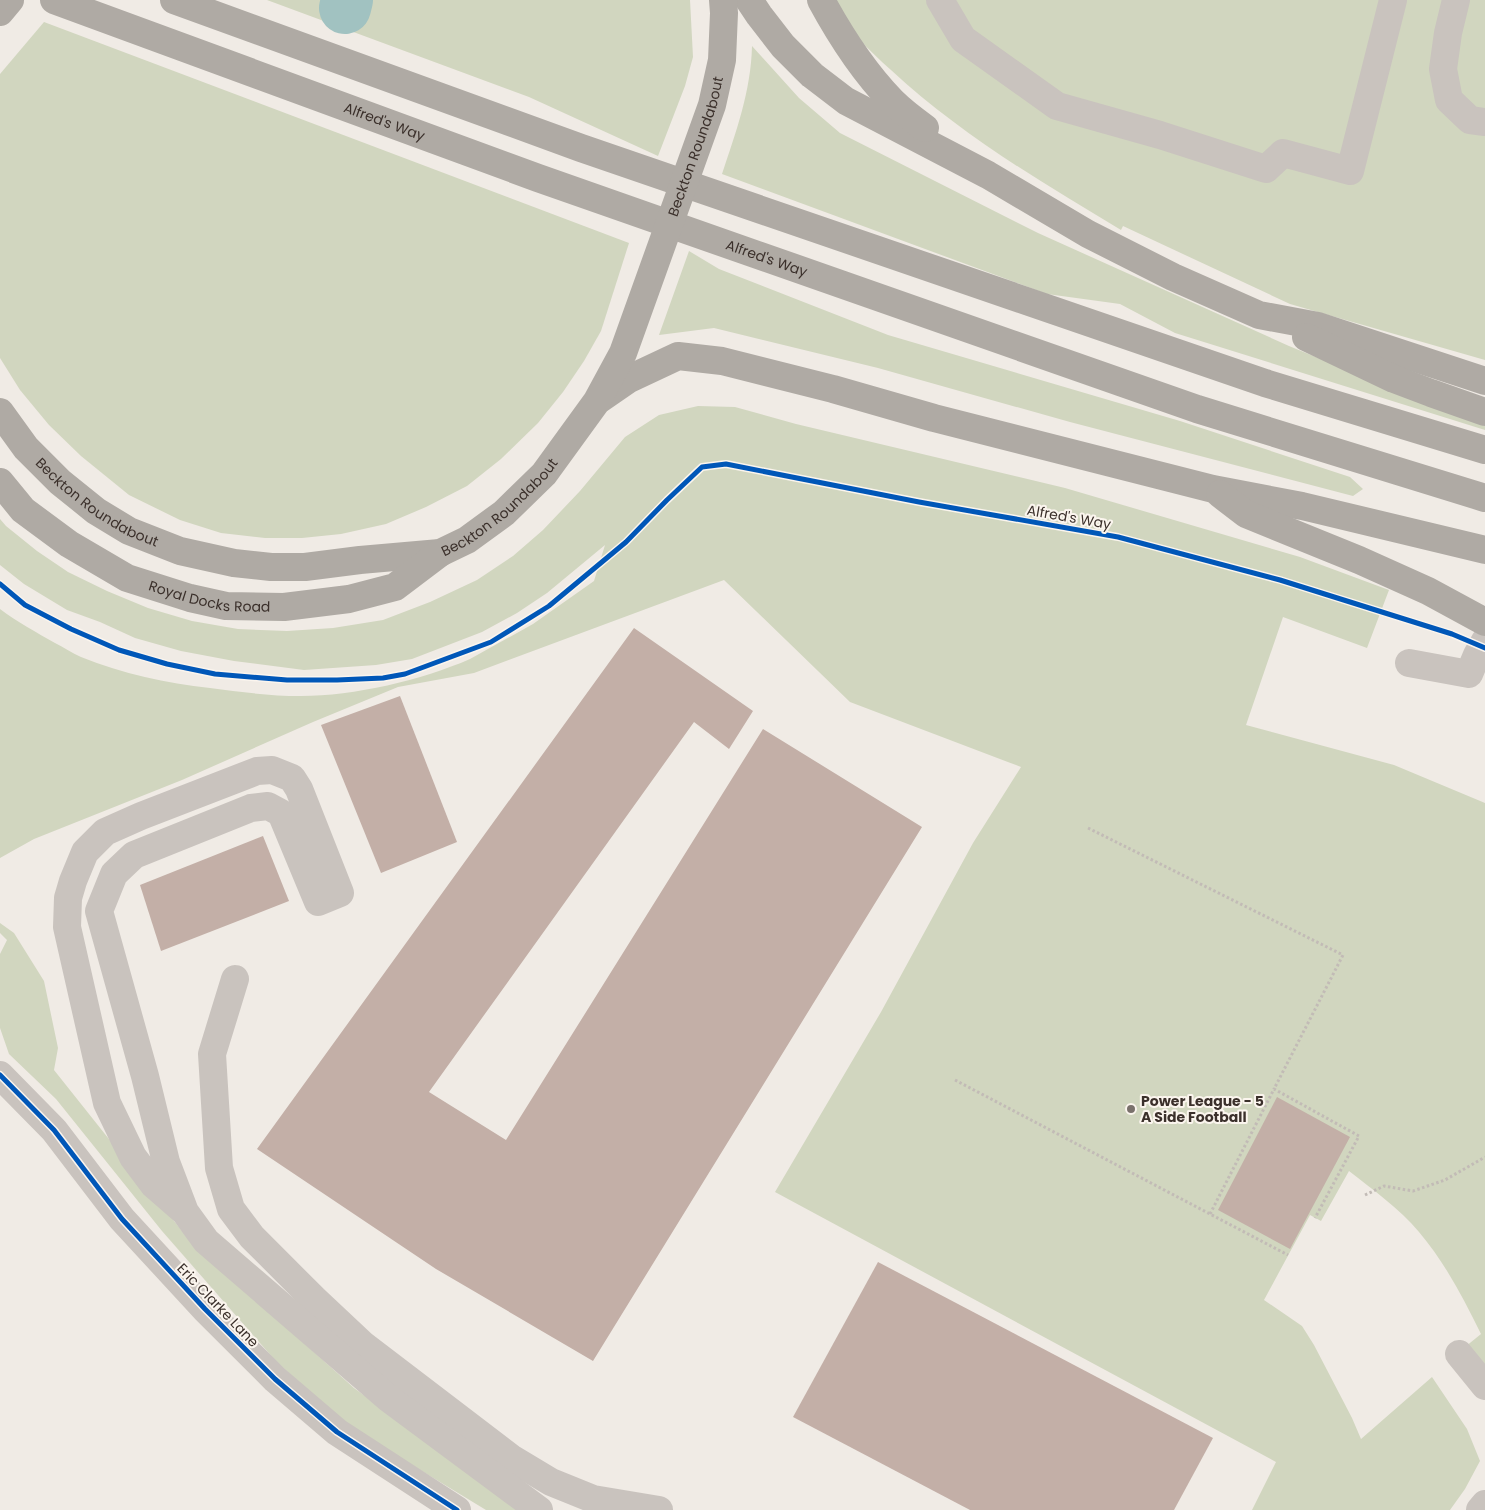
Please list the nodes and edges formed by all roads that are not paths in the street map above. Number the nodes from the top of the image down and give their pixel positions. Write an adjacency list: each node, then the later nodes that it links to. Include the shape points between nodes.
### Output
1 (10, 0): 10 (highway)
2 (54, 0): 21 (highway, Alfred's Way, via 538,178 1188,406)
3 (174, 0): 18 (highway, via 572,145 1265,383)
4 (723, 0): 15 (highway, Beckton Roundabout, via 722,60 712,105 623,353)
5 (749, 0): 12 (highway, via 783,46 812,75 846,101)
6 (821, 0): 12 (highway, via 861,66 893,103)
7 (940, 0): 8 (street, via 963,39 1057,106 1160,134 1266,169 1283,154 1350,170)
8 (1393, 0)
9 (1456, 0): 11 (street, via 1443,69 1449,100 1470,120)
10 (0, 12)
11 (1485, 122)
12 (988, 175): 13 (highway, via 1088,234)
13 (1260, 316): 14 (highway, via 1318,326); 17 (highway, via 1394,379)
14 (1485, 381)
15 (597, 401): 20 (highway, via 629,379 678,356 722,361); 23 (highway, Beckton Roundabout, via 544,474 504,513 467,540)
16 (0, 412): 23 (highway, Beckton Roundabout, via 26,448 60,482 96,511 129,531 180,551 271,567 305,567)
17 (1485, 412)
18 (1485, 450)
19 (0, 482): 23 (highway, Royal Docks Road, via 23,510 69,544 127,578 226,606 284,607 349,599 395,587)
20 (1213, 489): 22 (highway, via 1302,506); 24 (highway, via 1246,514 1428,591)
21 (1485, 498)
22 (1485, 550)
23 (440, 553)
24 (1485, 622)
25 (1485, 641): 26 (street, via 1469,674)
26 (1409, 663)
27 (70, 890): 28 (street, via 71,907); 28 (street, via 85,852 105,832 256,771 272,770 292,778 299,789 340,893 318,902 281,813 268,806 251,808 134,856 114,874); 32 (street, via 68,927)
28 (104, 898): 31 (street, via 100,911)
29 (235, 979): 39 (street, via 212,1054 220,1168 231,1209 252,1237 363,1344 511,1458 550,1482 593,1499)
30 (0, 1075): 37 (street, Eric Clarke Lane, via 54,1130 122,1219 275,1379 337,1432)
31 (146, 1076): 32 (street, via 124,1103); 33 (street, via 166,1162)
32 (105, 1086): 33 (street, via 107,1103 134,1157 154,1185)
33 (184, 1212): 38 (street, via 206,1241 388,1398)
34 (1459, 1354): 35 (street)
35 (1485, 1386)
36 (1485, 1504): 40 (street)
37 (457, 1510)
38 (539, 1510)
39 (659, 1510)
40 (1480, 1510)

